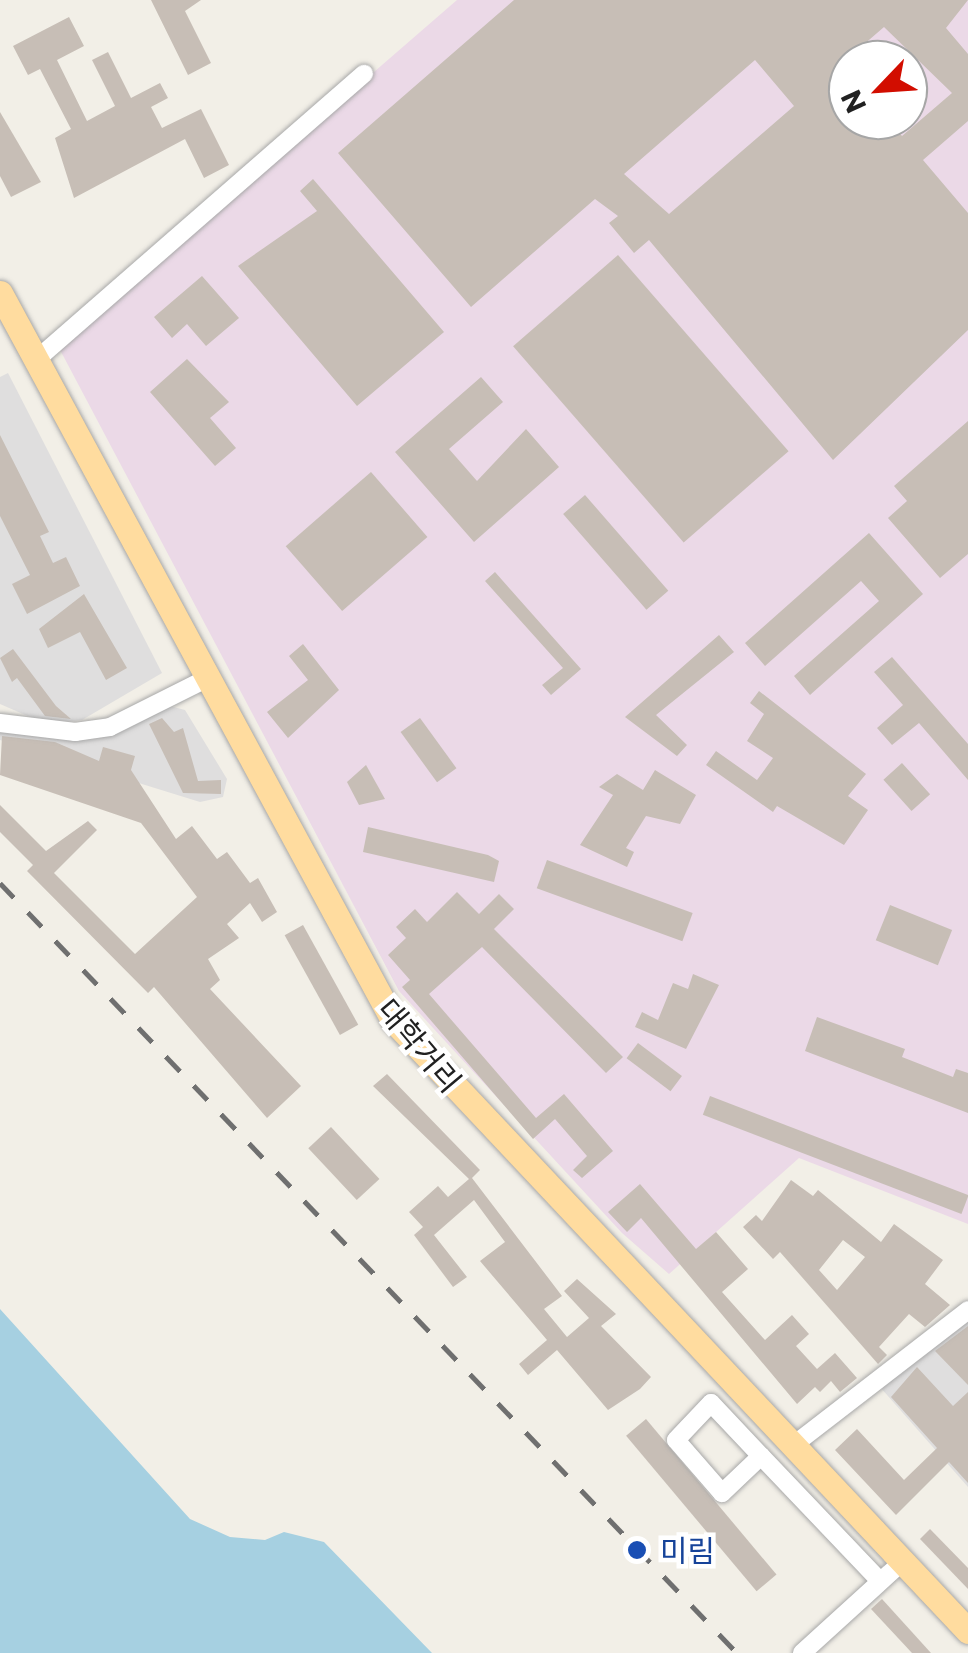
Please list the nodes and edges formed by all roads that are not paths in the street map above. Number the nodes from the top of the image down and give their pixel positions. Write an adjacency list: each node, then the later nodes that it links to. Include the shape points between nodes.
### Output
1 (364, 74): 3 (street)
2 (0, 293): 3 (main road, 대학거리)
3 (36, 358): 4 (main road, 대학거리)
4 (210, 677): 5 (street, via 110,726 75,732); 7 (main road, 대학거리, via 393,1020)
5 (0, 723)
6 (968, 1310): 7 (street)
7 (790, 1446): 9 (main road, 대학거리)
8 (761, 1456): 8 (street, via 711,1404 676,1440 722,1493); 10 (street)
9 (902, 1562): 10 (street); 11 (main road, 대학거리)
10 (880, 1581): 12 (street)
11 (968, 1631)
12 (802, 1653)

